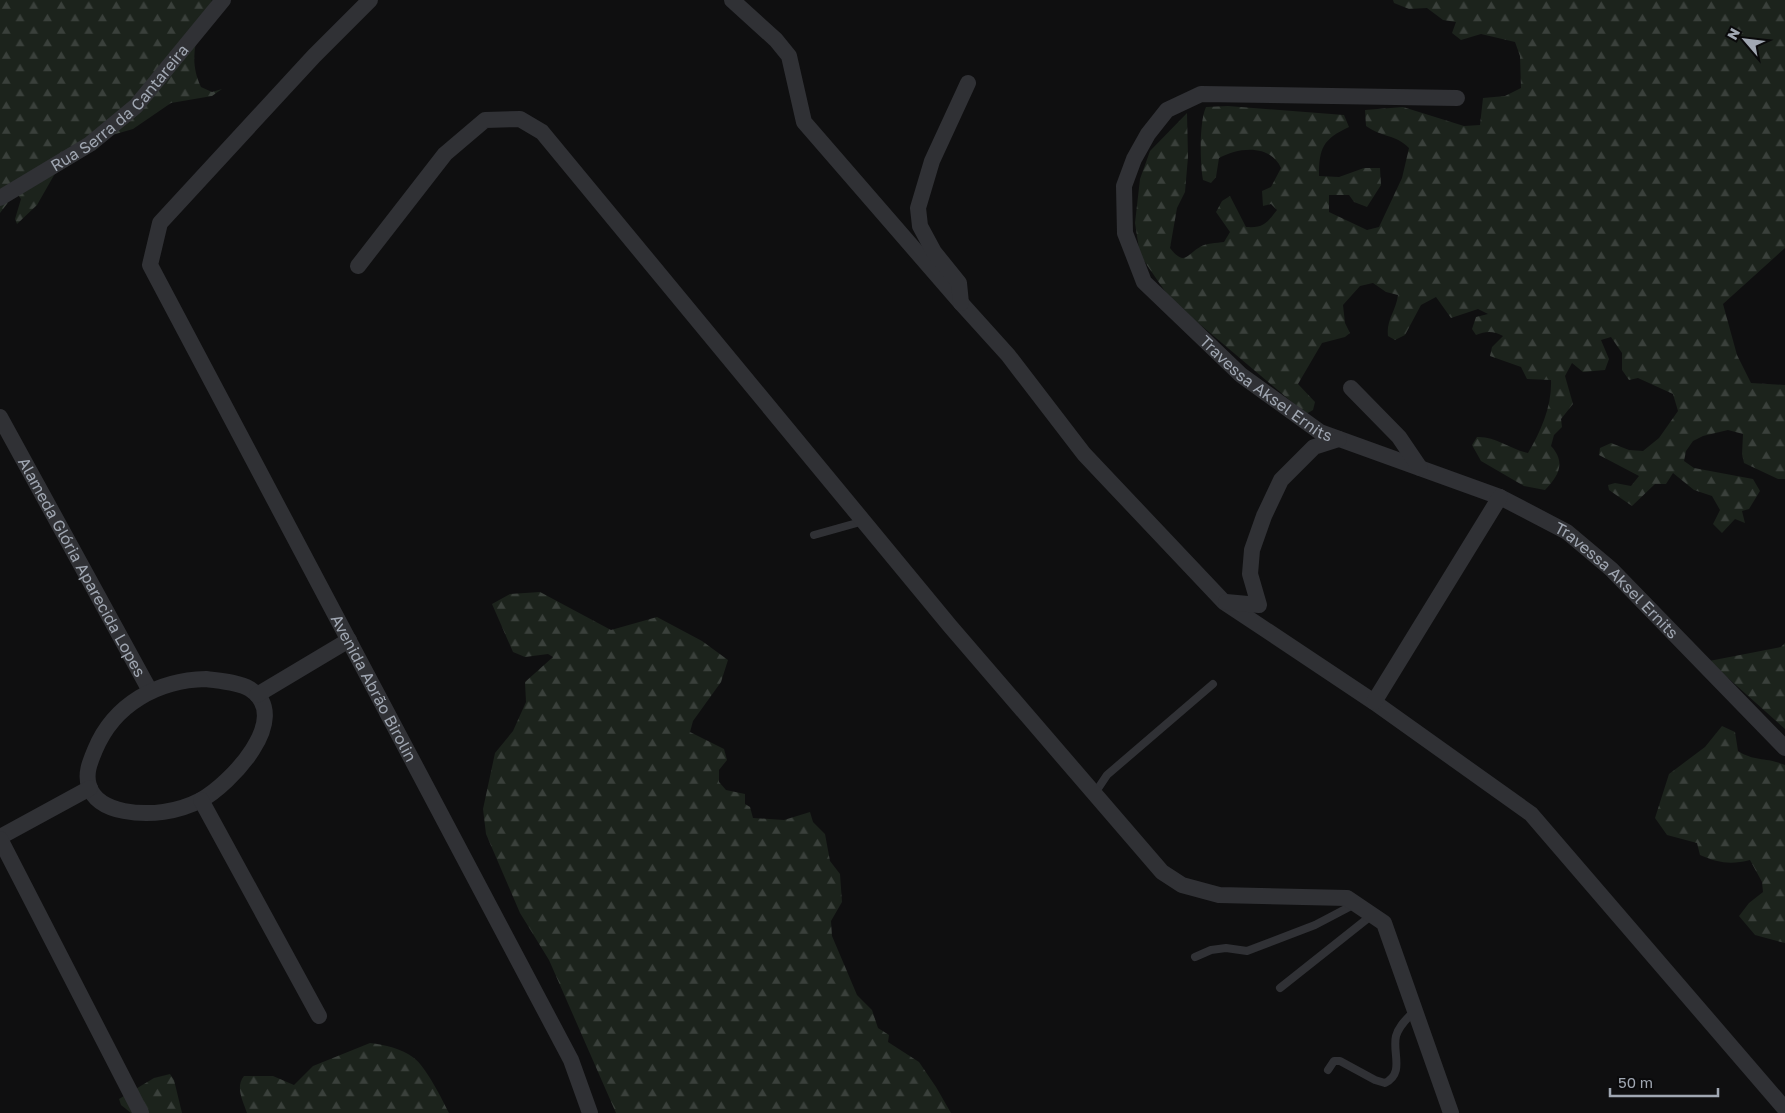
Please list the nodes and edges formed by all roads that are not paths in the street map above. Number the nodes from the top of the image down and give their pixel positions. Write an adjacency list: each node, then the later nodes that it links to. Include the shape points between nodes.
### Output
1 (223, 0): 6 (street, Rua Serra da Cantareira, via 136,106 90,144)
2 (370, 0): 17 (street, Avenida Abrão Birolin, via 314,56 160,224 150,265)
3 (732, 0): 8 (street, via 789,56 804,122)
4 (968, 83): 8 (street, via 932,161 918,208 920,226 934,252 959,283)
5 (1456, 98): 11 (street, Travessa Aksel Ernits, via 1201,94 1168,110 1148,134 1124,186 1125,233 1144,282 1241,375 1320,432)
6 (0, 198)
7 (358, 266): 14 (street, via 444,154 485,120 520,119 542,132)
8 (961, 304): 16 (street, via 1008,355 1084,454)
9 (1351, 388): 12 (street, via 1399,437)
10 (0, 417): 19 (street, Alameda Glória Aparecida Lopes)
11 (1339, 439): 12 (street, Travessa Aksel Ernits); 16 (street, via 1314,447 1281,480 1252,550 1250,574 1259,605)
12 (1420, 468): 13 (street, Travessa Aksel Ernits)
13 (1500, 497): 21 (street); 22 (street, Travessa Aksel Ernits, via 1568,532 1611,569)
14 (864, 521): 15 (lane); 24 (street)
15 (814, 535)
16 (1224, 602): 21 (street)
17 (349, 640): 20 (street); 36 (street, Avenida Abrão Birolin, via 571,1060)
18 (1213, 684): 24 (lane, via 1107,775)
19 (150, 691): 20 (street, via 177,682 206,679 243,686); 23 (street, via 125,708 105,730 88,764)
20 (257, 695): 25 (street, via 265,715 253,749 226,783)
21 (1374, 702): 34 (street, via 1531,814)
22 (1785, 748)
23 (90, 788): 25 (street, via 104,805 132,813 161,812); 26 (street)
24 (1094, 793): 27 (street, via 1162,872 1182,885 1219,895 1347,898)
25 (201, 800): 32 (street)
26 (0, 838): 35 (street)
27 (1355, 904): 28 (street); 29 (lane, via 1315,925 1247,951 1226,948)
28 (1372, 915): 30 (lane); 31 (street, via 1384,923)
29 (1195, 957)
30 (1280, 988)
31 (1415, 1010): 33 (lane, via 1396,1035 1397,1071 1393,1079 1385,1082 1375,1080 1340,1060 1334,1061); 37 (street)
32 (319, 1016)
33 (1328, 1070)
34 (1785, 1108)
35 (141, 1113)
36 (590, 1113)
37 (1451, 1113)

